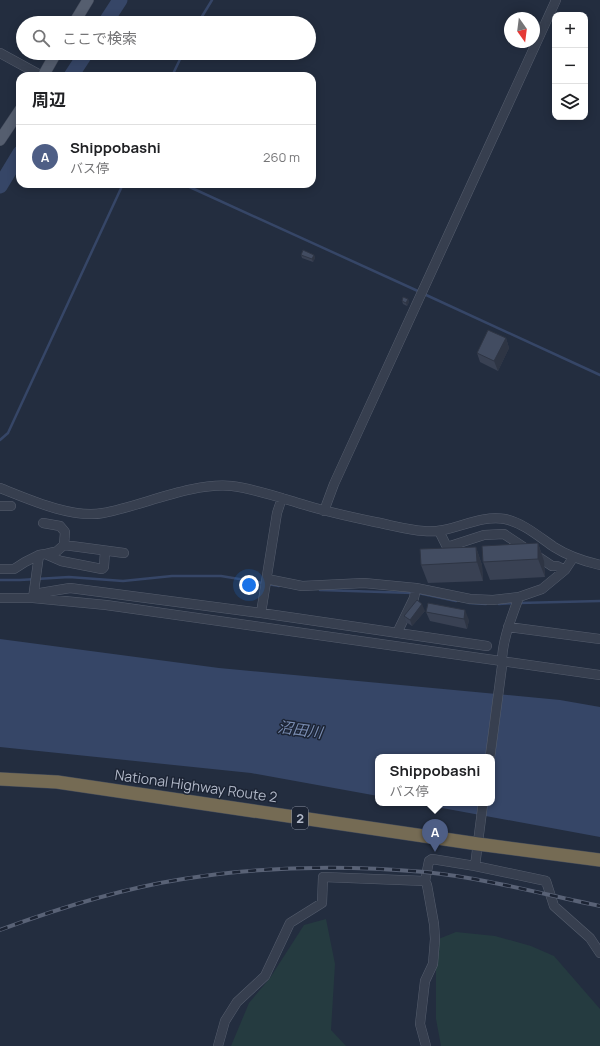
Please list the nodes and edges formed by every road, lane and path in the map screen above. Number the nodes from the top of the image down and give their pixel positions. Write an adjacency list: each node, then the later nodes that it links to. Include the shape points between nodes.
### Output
1 (88, 0): 3 (main road)
2 (556, 0): 14 (street, via 417,301)
3 (78, 16)
4 (0, 53): 6 (street)
5 (52, 60): 7 (main road)
6 (35, 72)
7 (44, 72)
8 (16, 116): 9 (main road)
9 (0, 140)
10 (0, 488): 11 (street, via 36,502 86,514 102,514 214,486 231,486)
11 (282, 498): 14 (street); 25 (street, via 277,513)
12 (0, 506): 13 (street)
13 (11, 506)
14 (324, 511): 16 (street, via 410,529)
15 (43, 523): 17 (street, via 60,526 65,532)
16 (439, 531): 21 (street, via 479,520 505,519 520,524); 24 (street, via 447,547 484,535 504,534 552,566)
17 (64, 545): 18 (street); 20 (street, via 57,552)
18 (106, 551): 19 (street); 20 (street, via 102,569)
19 (124, 554)
20 (42, 555): 23 (street, via 14,569); 27 (street)
21 (573, 558): 22 (street); 24 (street)
22 (600, 565)
23 (0, 569)
24 (565, 570): 28 (street, via 542,589)
25 (267, 579): 26 (street, via 302,586 364,583); 30 (street)
26 (416, 588): 28 (street, via 470,599); 32 (street, via 414,598)
27 (34, 596): 29 (street); 30 (street, via 70,588); 35 (street)
28 (519, 597): 31 (street)
29 (0, 598)
30 (261, 613): 32 (street)
31 (508, 627): 33 (street); 35 (street)
32 (397, 633): 34 (street)
33 (600, 640)
34 (487, 646)
35 (502, 663): 36 (street); 37 (street)
36 (600, 675)
37 (490, 754)
38 (0, 779): 40 (highway, National Highway Route 2 / 2, via 57,782)
39 (483, 806): 40 (street)
40 (478, 838): 41 (highway, National Highway Route 2 / 2); 42 (street)
41 (600, 860)
42 (475, 866): 43 (street, via 432,859 429,861); 44 (street, via 546,881 554,906 590,938)
43 (425, 881): 45 (street, via 323,877 322,903 290,923 265,976 237,1002 225,1022); 46 (street, via 435,939 433,964 425,981 420,1024)
44 (600, 953)
45 (218, 1046)
46 (426, 1046)

